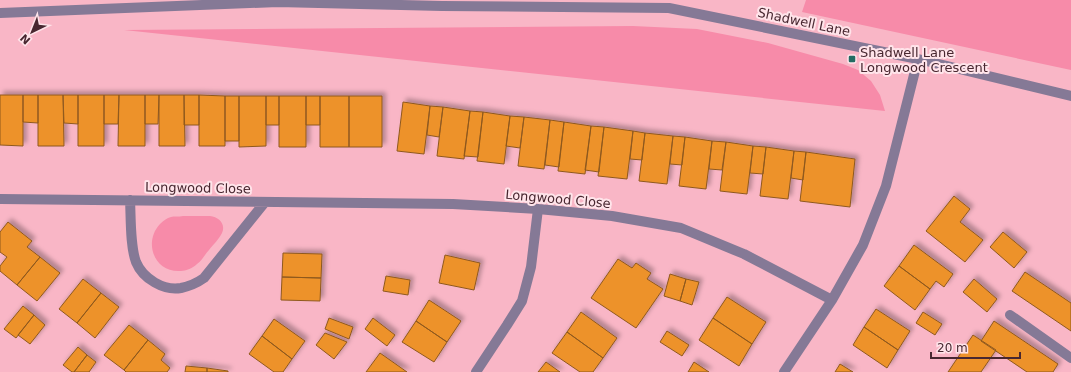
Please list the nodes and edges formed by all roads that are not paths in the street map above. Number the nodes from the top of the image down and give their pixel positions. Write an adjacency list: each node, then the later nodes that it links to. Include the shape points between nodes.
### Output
1 (612, 4): 2 (street, Shadwell Lane, via 442,6 278,2); 3 (street, Shadwell Lane, via 669,8)
2 (0, 13)
3 (918, 59): 4 (street, Shadwell Lane); 9 (street, via 886,186 863,245)
4 (1071, 96)
5 (0, 199): 6 (street, Longwood Close)
6 (130, 200): 7 (street, Longwood Close); 7 (street, Longwood Close, via 133,251 137,263 154,283 180,288 193,285 204,278)
7 (265, 202): 8 (street, Longwood Close, via 453,204)
8 (538, 209): 9 (street, Longwood Close, via 612,216 681,228 744,254); 12 (street, via 531,267 522,301)
9 (832, 300): 13 (street)
10 (1010, 314): 11 (street)
11 (1071, 358)
12 (476, 372)
13 (784, 372)

